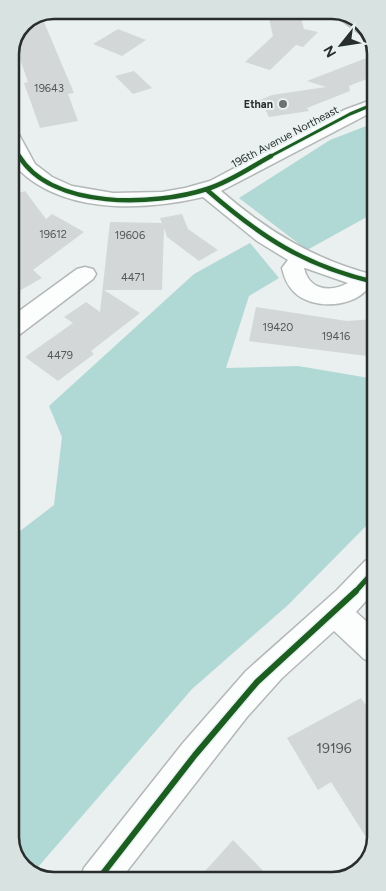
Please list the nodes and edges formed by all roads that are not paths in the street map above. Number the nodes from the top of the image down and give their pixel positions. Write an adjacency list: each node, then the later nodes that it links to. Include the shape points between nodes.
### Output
1 (367, 107): 3 (street, 196th Avenue Northeast)
2 (19, 155): 3 (street, 196th Avenue Northeast, via 29,169 46,181 99,198 159,199)
3 (207, 190): 4 (street, via 276,245)
4 (300, 258): 6 (street, via 295,263 293,274 300,286 314,294 341,296)
5 (85, 274): 7 (street)
6 (367, 282)
7 (19, 323)
8 (367, 581): 9 (street)
9 (335, 612): 10 (street); 11 (street, via 258,681)
10 (367, 642)
11 (103, 872)

